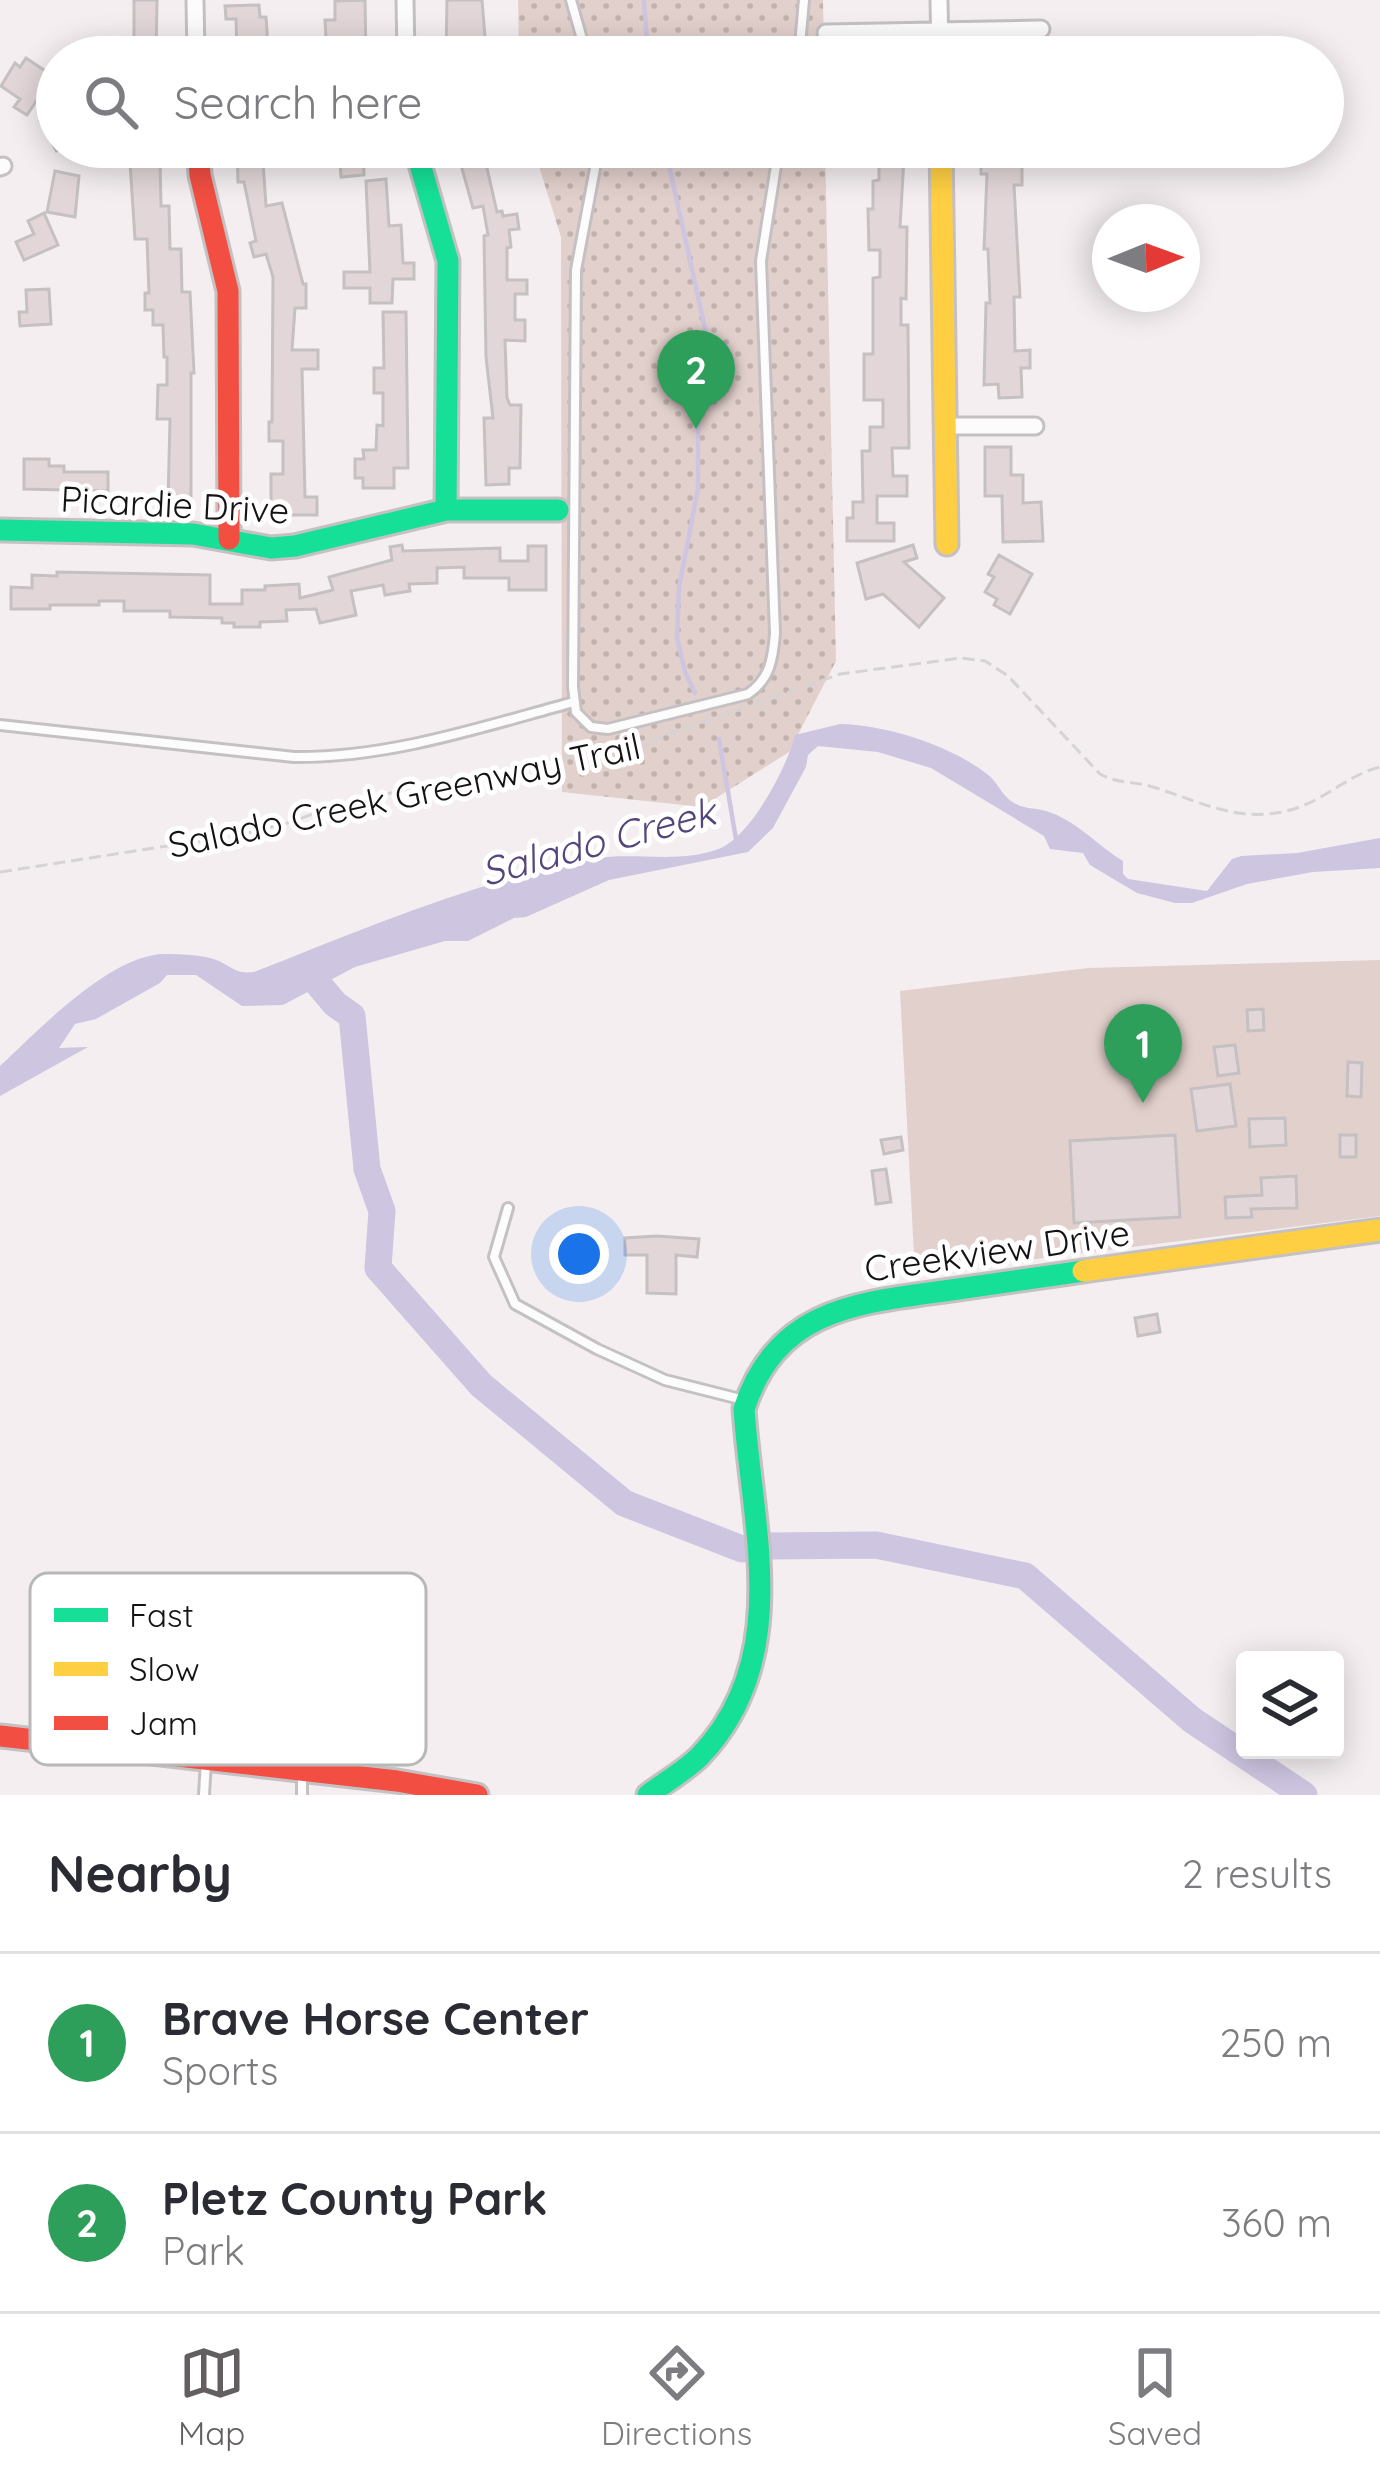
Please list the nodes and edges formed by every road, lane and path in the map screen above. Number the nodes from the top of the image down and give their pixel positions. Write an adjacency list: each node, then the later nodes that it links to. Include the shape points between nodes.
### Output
1 (195, 0): 9 (street)
2 (405, 0): 10 (street)
3 (572, 0): 11 (lane)
4 (804, 0): 12 (lane)
5 (939, 0): 7 (street)
6 (1041, 29): 7 (street)
7 (939, 32): 8 (street); 13 (street)
8 (826, 33)
9 (196, 36)
10 (406, 36)
11 (581, 36)
12 (801, 36)
13 (939, 36)
14 (200, 168): 24 (street, via 228,291)
15 (422, 168): 21 (street, via 448,261)
16 (595, 168): 26 (lane, via 576,271)
17 (774, 168): 26 (lane, via 761,261 771,668 748,694 608,729 591,727)
18 (941, 168): 19 (street)
19 (946, 426): 20 (street); 25 (street)
20 (1035, 426)
21 (446, 510): 22 (street, Picardie Drive); 24 (street, Picardie Drive, via 295,546)
22 (558, 510)
23 (0, 530): 24 (street, Picardie Drive)
24 (229, 539)
25 (947, 544)
26 (574, 702): 27 (lane, via 340,758)
27 (0, 725)
28 (1380, 767): 29 (path, Salado Creek Greenway Trail, via 1292,810 1207,808 1100,774 1008,676 961,658 840,674 618,756 570,756 374,795 222,838)
29 (0, 872)
30 (508, 1208): 32 (lane, via 494,1256 514,1304 665,1380)
31 (1380, 1230): 32 (street, Creekview Drive, via 841,1307 776,1348 751,1378)
32 (746, 1401): 42 (street, Creekview Drive, via 764,1622 758,1659 740,1707 700,1756)
33 (0, 1736): 34 (street)
34 (30, 1739)
35 (206, 1765): 39 (lane)
36 (250, 1765): 37 (street)
37 (302, 1771): 38 (street); 40 (lane)
38 (397, 1788): 41 (street)
39 (204, 1795)
40 (302, 1795)
41 (477, 1795)
42 (648, 1795)

